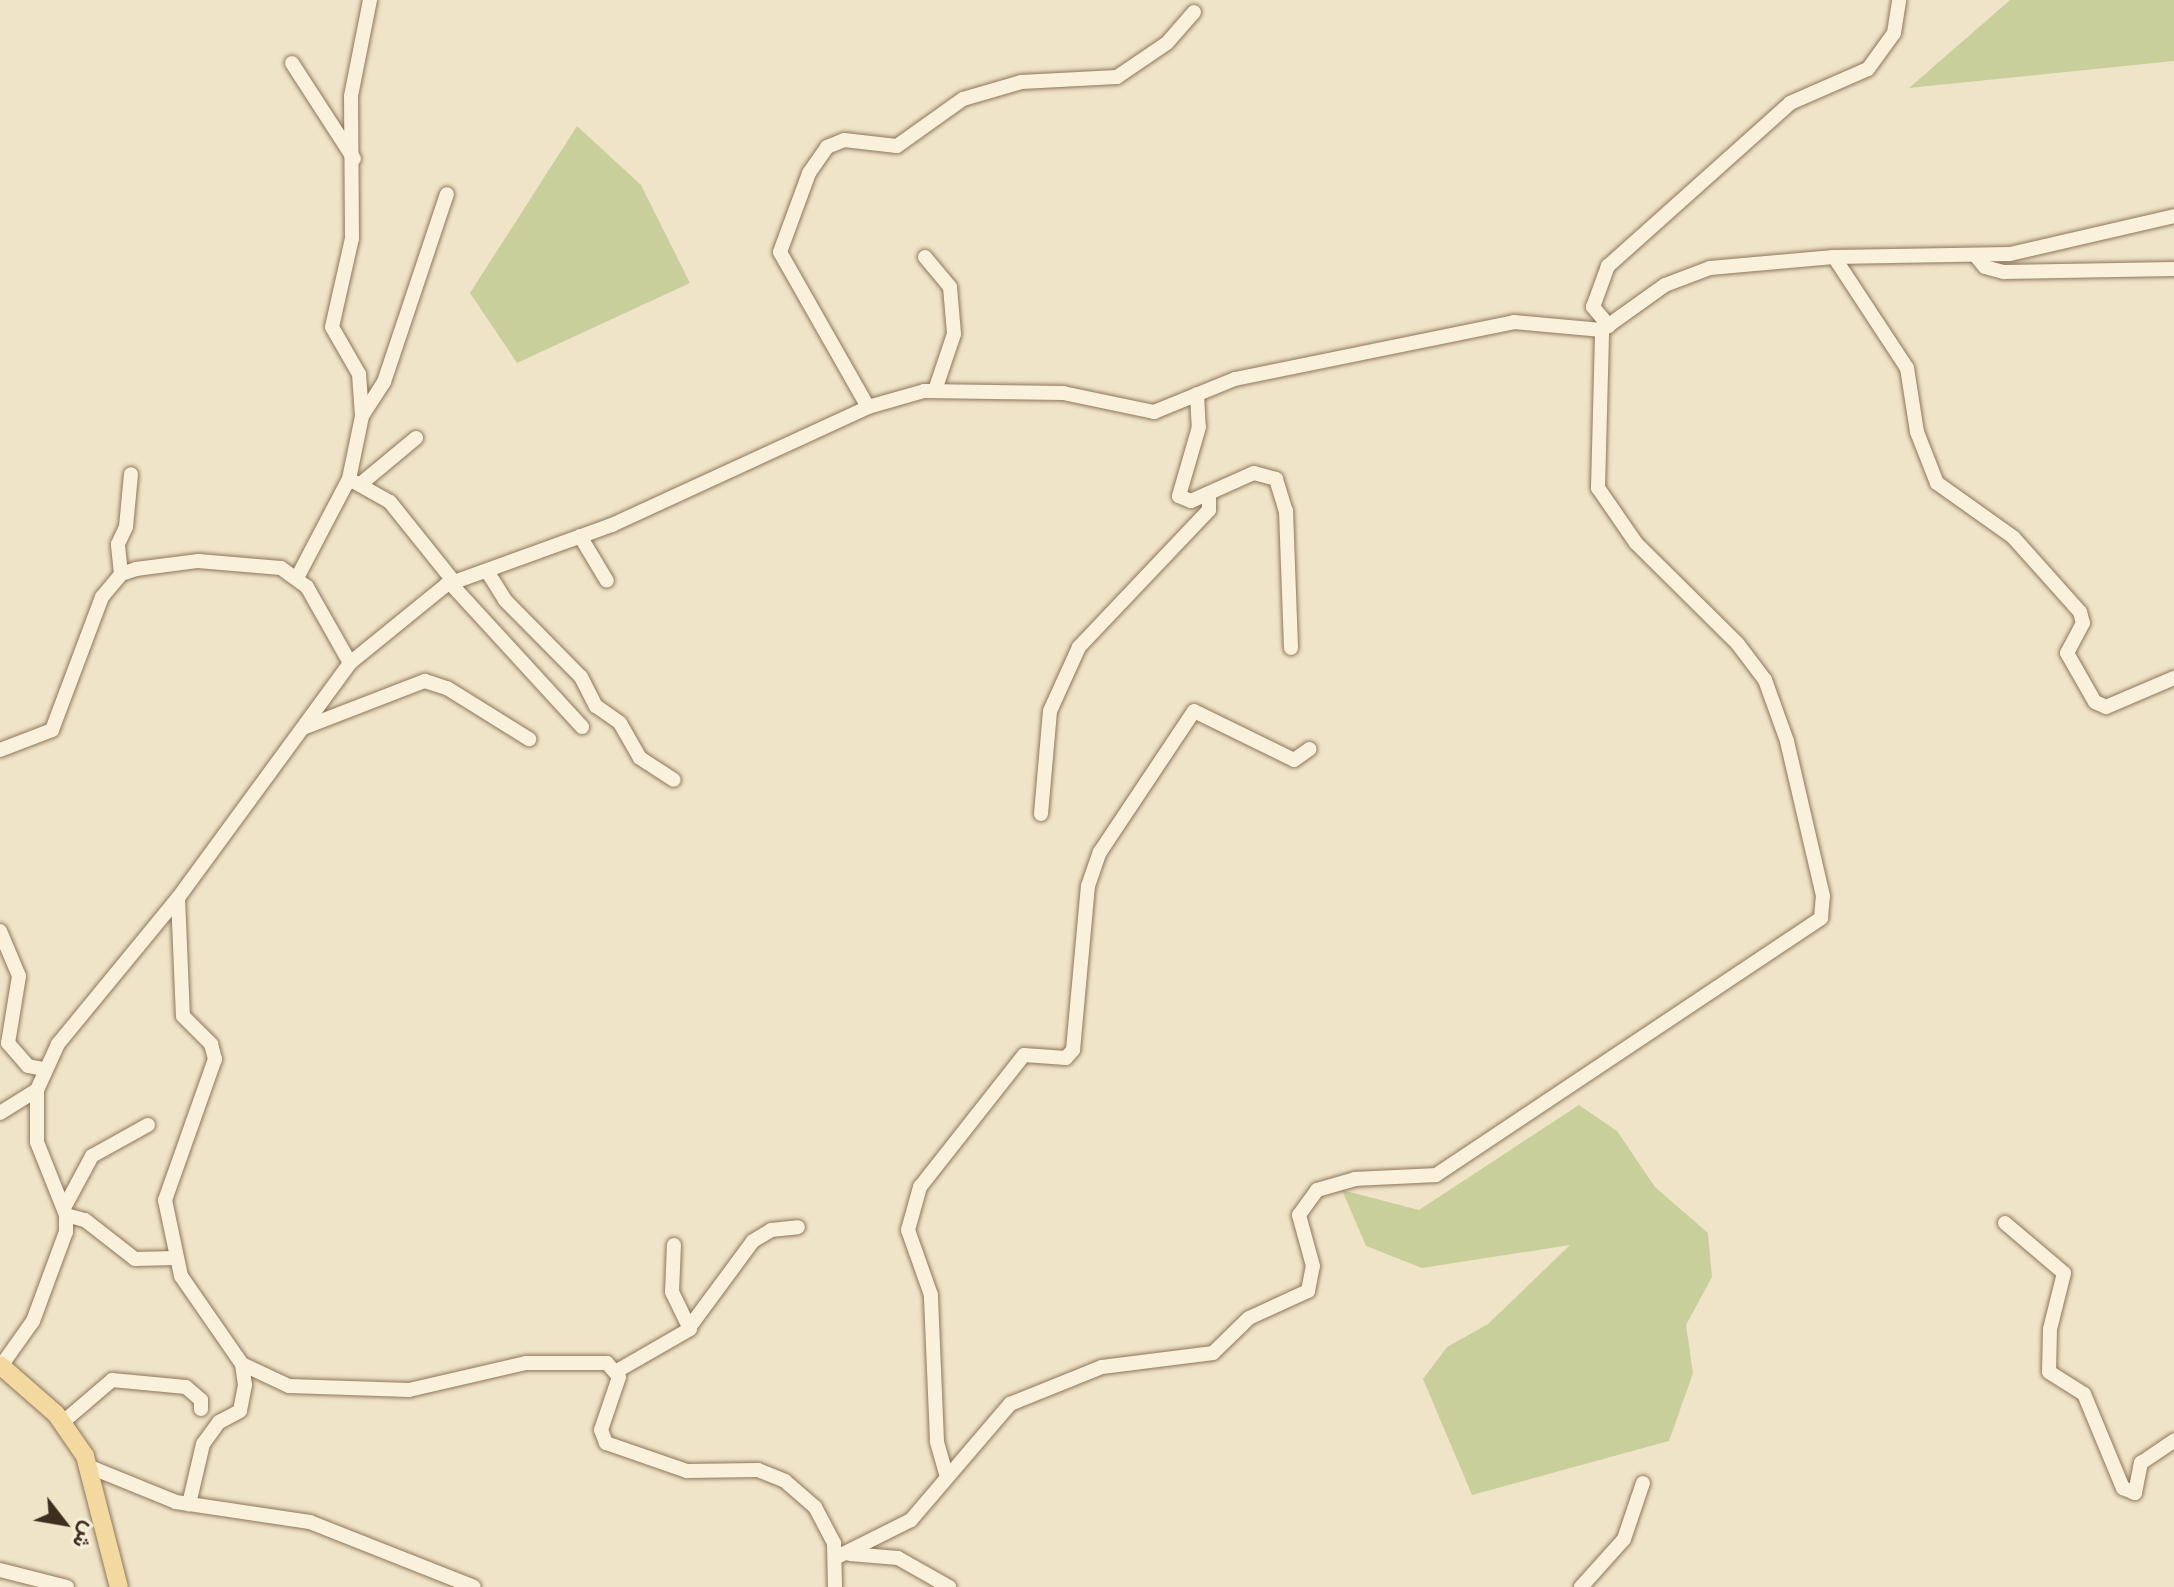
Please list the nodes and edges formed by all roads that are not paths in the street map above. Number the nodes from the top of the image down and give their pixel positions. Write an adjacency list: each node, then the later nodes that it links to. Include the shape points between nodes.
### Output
1 (370, 0): 5 (street, via 351,96)
2 (1899, 0): 12 (street, via 1894,33 1868,69 1790,103 1608,266 1593,307)
3 (1194, 12): 15 (street, via 1167,43 1117,77 1021,82 963,99 897,146 844,140 827,147 809,173 780,252)
4 (292, 63): 5 (street)
5 (354, 159): 16 (street, via 352,238 332,327 359,374)
6 (447, 194): 16 (street, via 384,382)
7 (2174, 216): 8 (street)
8 (1976, 256): 10 (street); 11 (street, via 1985,267 2004,272)
9 (925, 257): 13 (street, via 950,287 954,334)
10 (1834, 257): 12 (street, via 1689,274); 29 (street, via 1907,368 1917,432 1937,483 2013,537 2080,612 2083,623 2067,653 2095,702 2106,707)
11 (2174, 269)
12 (1606, 328): 14 (street, via 1528,320 1235,379); 56 (street, via 1598,488 1636,543 1737,643 1765,680 1787,741 1823,896 1821,918 1436,1175 1355,1179 1317,1190 1299,1215 1313,1266 1308,1291 1249,1318 1213,1353 1102,1367 1019,1399 995,1416)
13 (935, 390): 14 (street, via 1076,394 1146,412); 15 (street)
14 (1197, 394): 20 (street, via 1199,427 1178,495 1187,502)
15 (868, 407): 21 (street)
16 (362, 416): 19 (street)
17 (416, 438): 19 (street)
18 (131, 474): 23 (street, via 126,527 118,544)
19 (356, 480): 24 (street); 26 (street, via 390,502)
20 (1209, 493): 27 (street, via 1254,473 1279,482 1290,565); 36 (street, via 1209,510 1079,647 1050,711)
21 (580, 536): 22 (street); 25 (street)
22 (487, 571): 26 (street); 35 (street, via 505,600 581,677 596,706 620,723 640,758)
23 (121, 574): 24 (street, via 198,561 268,565); 34 (street, via 94,613 52,730)
24 (298, 576): 28 (street)
25 (607, 581)
26 (453, 583): 28 (street, via 392,623); 30 (street)
27 (1291, 648)
28 (350, 663): 31 (street)
29 (2174, 678)
30 (582, 727)
31 (299, 729): 32 (street, via 425,681 447,688); 37 (street)
32 (529, 739)
33 (1310, 749): 56 (street, via 1294,760 1194,711 1100,852 1088,886 1073,1050 1066,1058 1024,1055 920,1187 908,1230 931,1295 937,1441)
34 (0, 750)
35 (674, 780)
36 (1041, 814)
37 (178, 898): 39 (street, via 84,1007); 47 (street, via 183,1016 211,1044 215,1059 165,1200)
38 (0, 931): 39 (street, via 19,976 6,1027 8,1043 28,1066)
39 (44, 1069): 40 (street)
40 (37, 1090): 41 (street); 43 (street, via 37,1142)
41 (0, 1113)
42 (148, 1125): 43 (street, via 92,1156)
43 (65, 1212): 47 (street, via 85,1220 135,1259); 50 (street, via 66,1232 42,1301)
44 (2005, 1223): 54 (street, via 2064,1273 2050,1329 2049,1372 2084,1394 2123,1488 2135,1493 2141,1463)
45 (798, 1227): 48 (street, via 771,1230 753,1241)
46 (674, 1245): 48 (street, via 672,1292)
47 (176, 1258): 49 (street, via 181,1276)
48 (691, 1325): 51 (street, via 657,1353)
49 (242, 1364): 51 (street, via 289,1386 321,1389 409,1390 554,1360 602,1361); 58 (street, via 243,1406 213,1427 203,1444)
50 (0, 1366): 53 (main road)
51 (617, 1371): 59 (street, via 601,1430 606,1443 687,1471 774,1475 815,1507)
52 (201, 1409): 53 (street, via 201,1400 186,1387 112,1380)
53 (63, 1422): 55 (main road)
54 (2174, 1441)
55 (90, 1467): 58 (street, via 158,1498); 64 (main road)
56 (947, 1477): 59 (street, via 903,1526)
57 (1643, 1483): 68 (street, via 1624,1539)
58 (189, 1504): 61 (street, via 291,1516)
59 (841, 1555): 66 (street); 67 (street, via 898,1558)
60 (2, 1566): 62 (street)
61 (438, 1581): 65 (street)
62 (31, 1583): 63 (street)
63 (67, 1587)
64 (119, 1587)
65 (474, 1587)
66 (835, 1587)
67 (949, 1587)
68 (1581, 1587)

